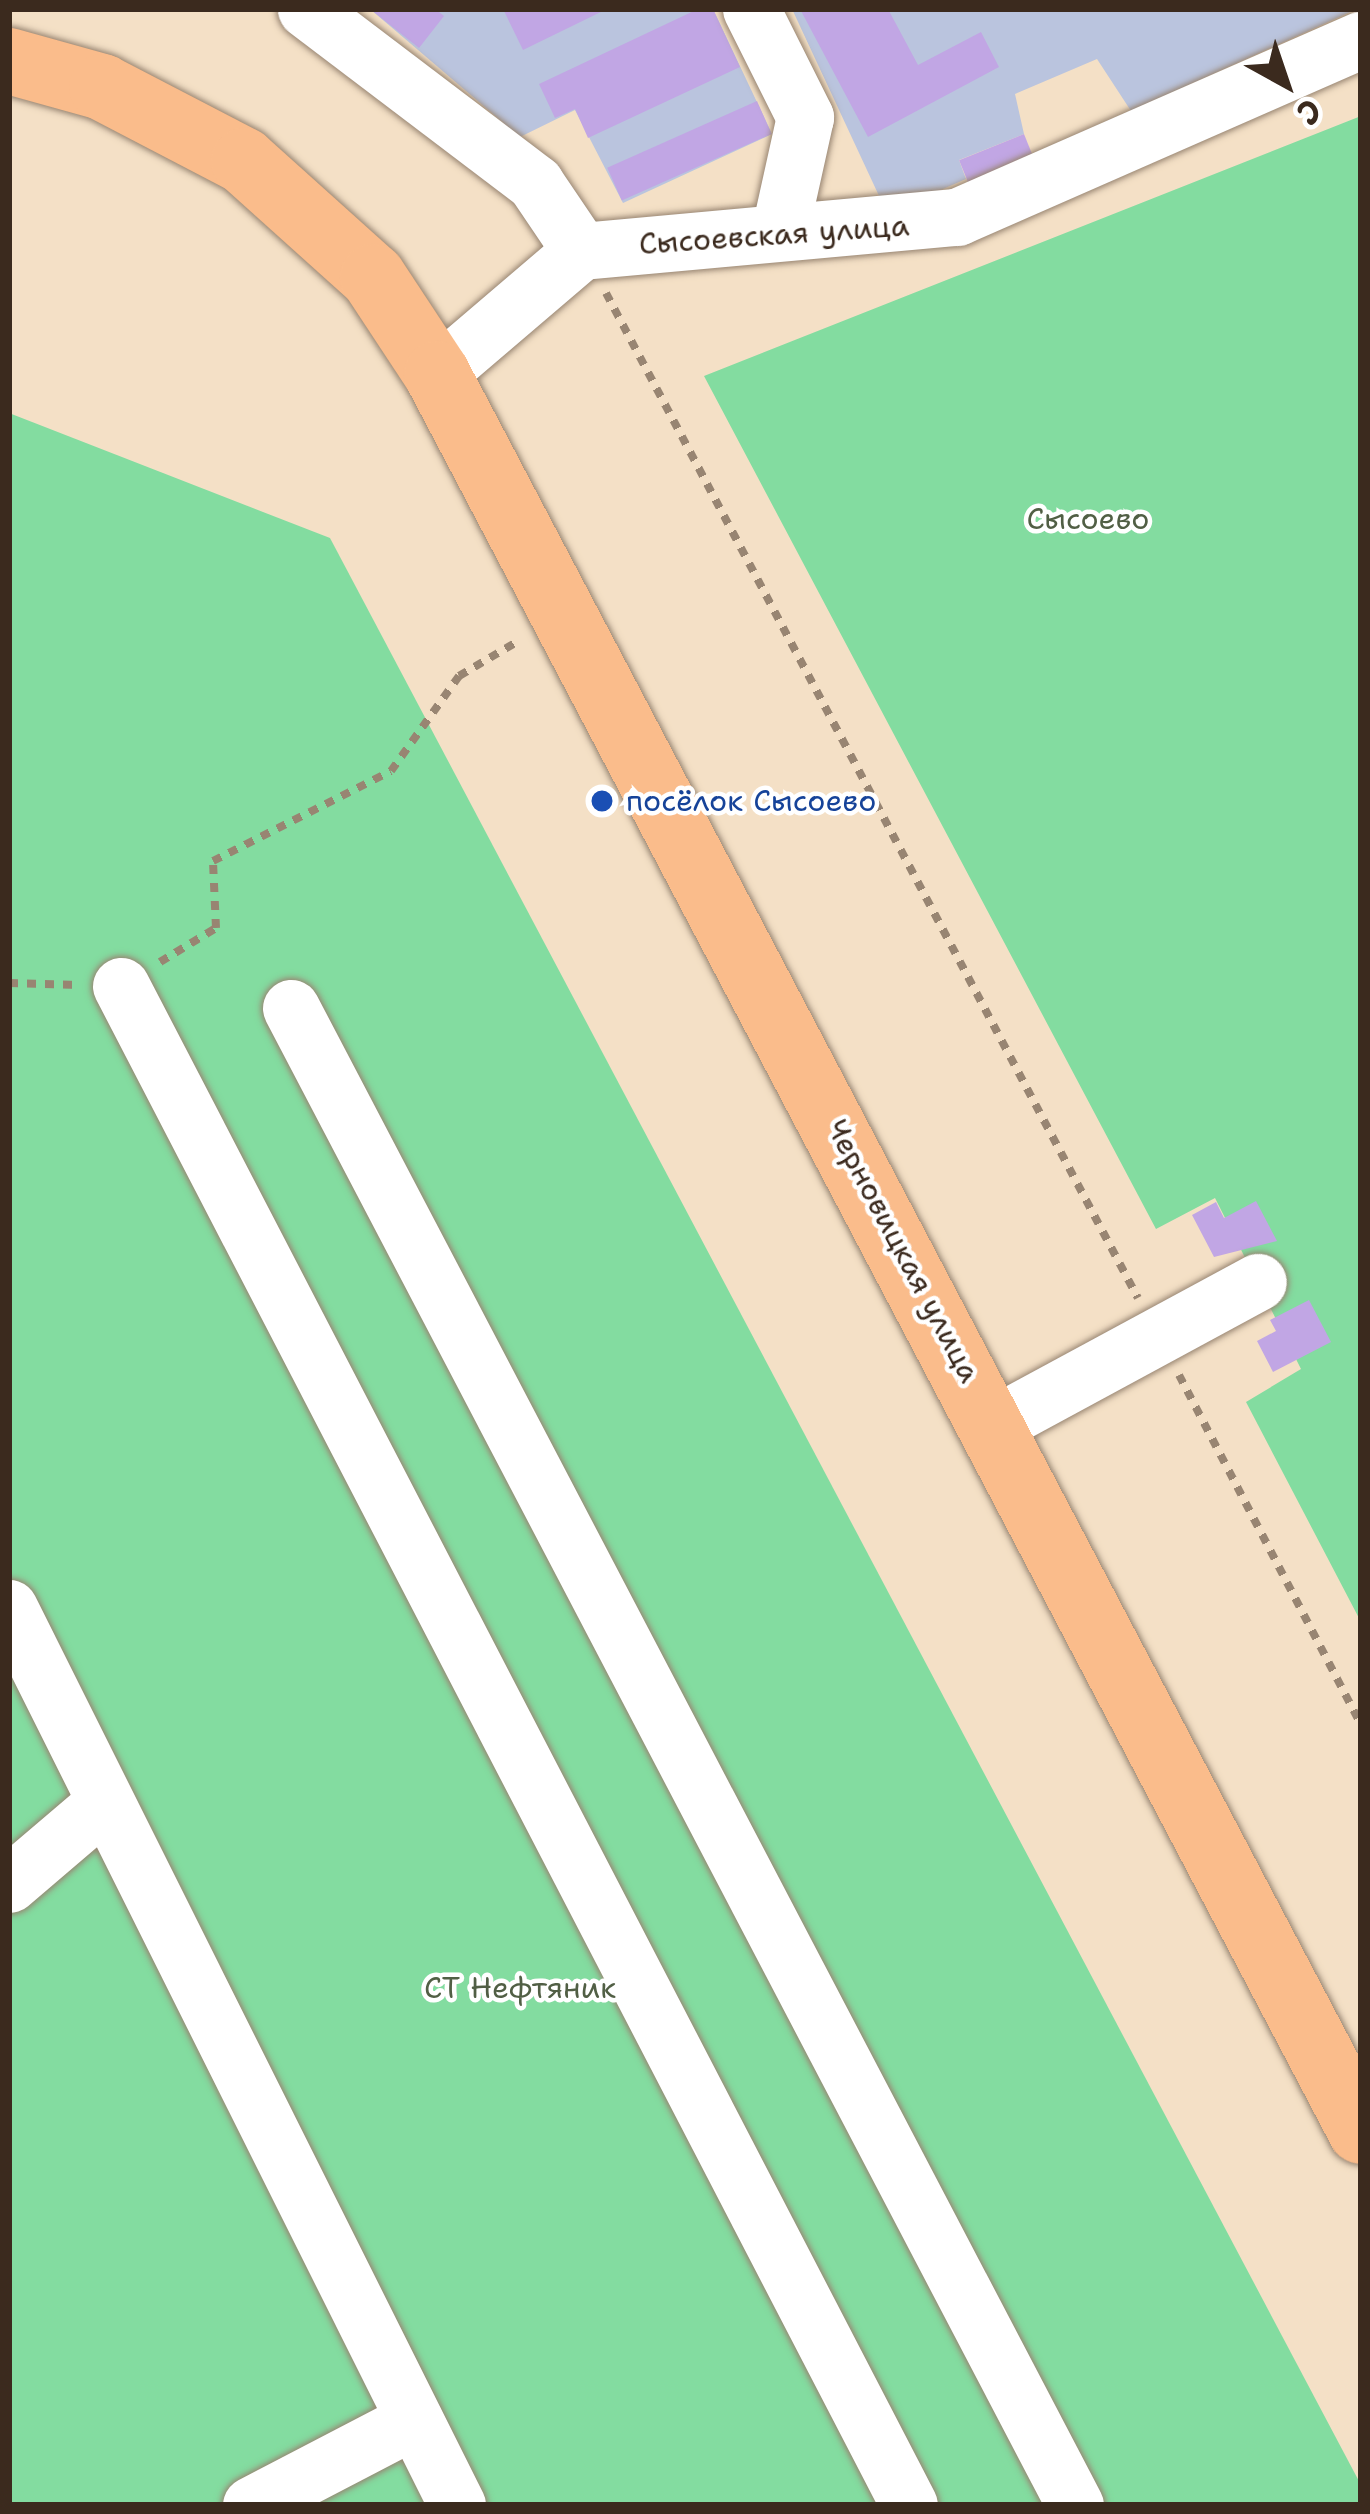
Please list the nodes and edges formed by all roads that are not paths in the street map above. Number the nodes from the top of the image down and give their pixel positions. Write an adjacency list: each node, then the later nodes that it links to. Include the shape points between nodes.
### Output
1 (306, 9): 6 (street, via 535,183)
2 (751, 9): 5 (street, via 805,117)
3 (1361, 40): 5 (street, Сысоевская улица, via 956,217)
4 (9, 61): 7 (main road, Черновицкая улица, via 122,95 244,161 373,277)
5 (781, 230): 6 (street, Сысоевская улица)
6 (581, 251): 7 (street)
7 (437, 374): 11 (main road, Черновицкая улица)
8 (121, 986): 19 (street)
9 (291, 1008): 20 (street)
10 (1258, 1282): 11 (street)
11 (994, 1425): 15 (main road, Черновицкая улица)
12 (9, 1608): 13 (street)
13 (104, 1803): 14 (street); 16 (street)
14 (9, 1884)
15 (1361, 2131)
16 (414, 2420): 17 (street); 18 (street)
17 (251, 2505)
18 (457, 2505)
19 (909, 2505)
20 (1076, 2505)

